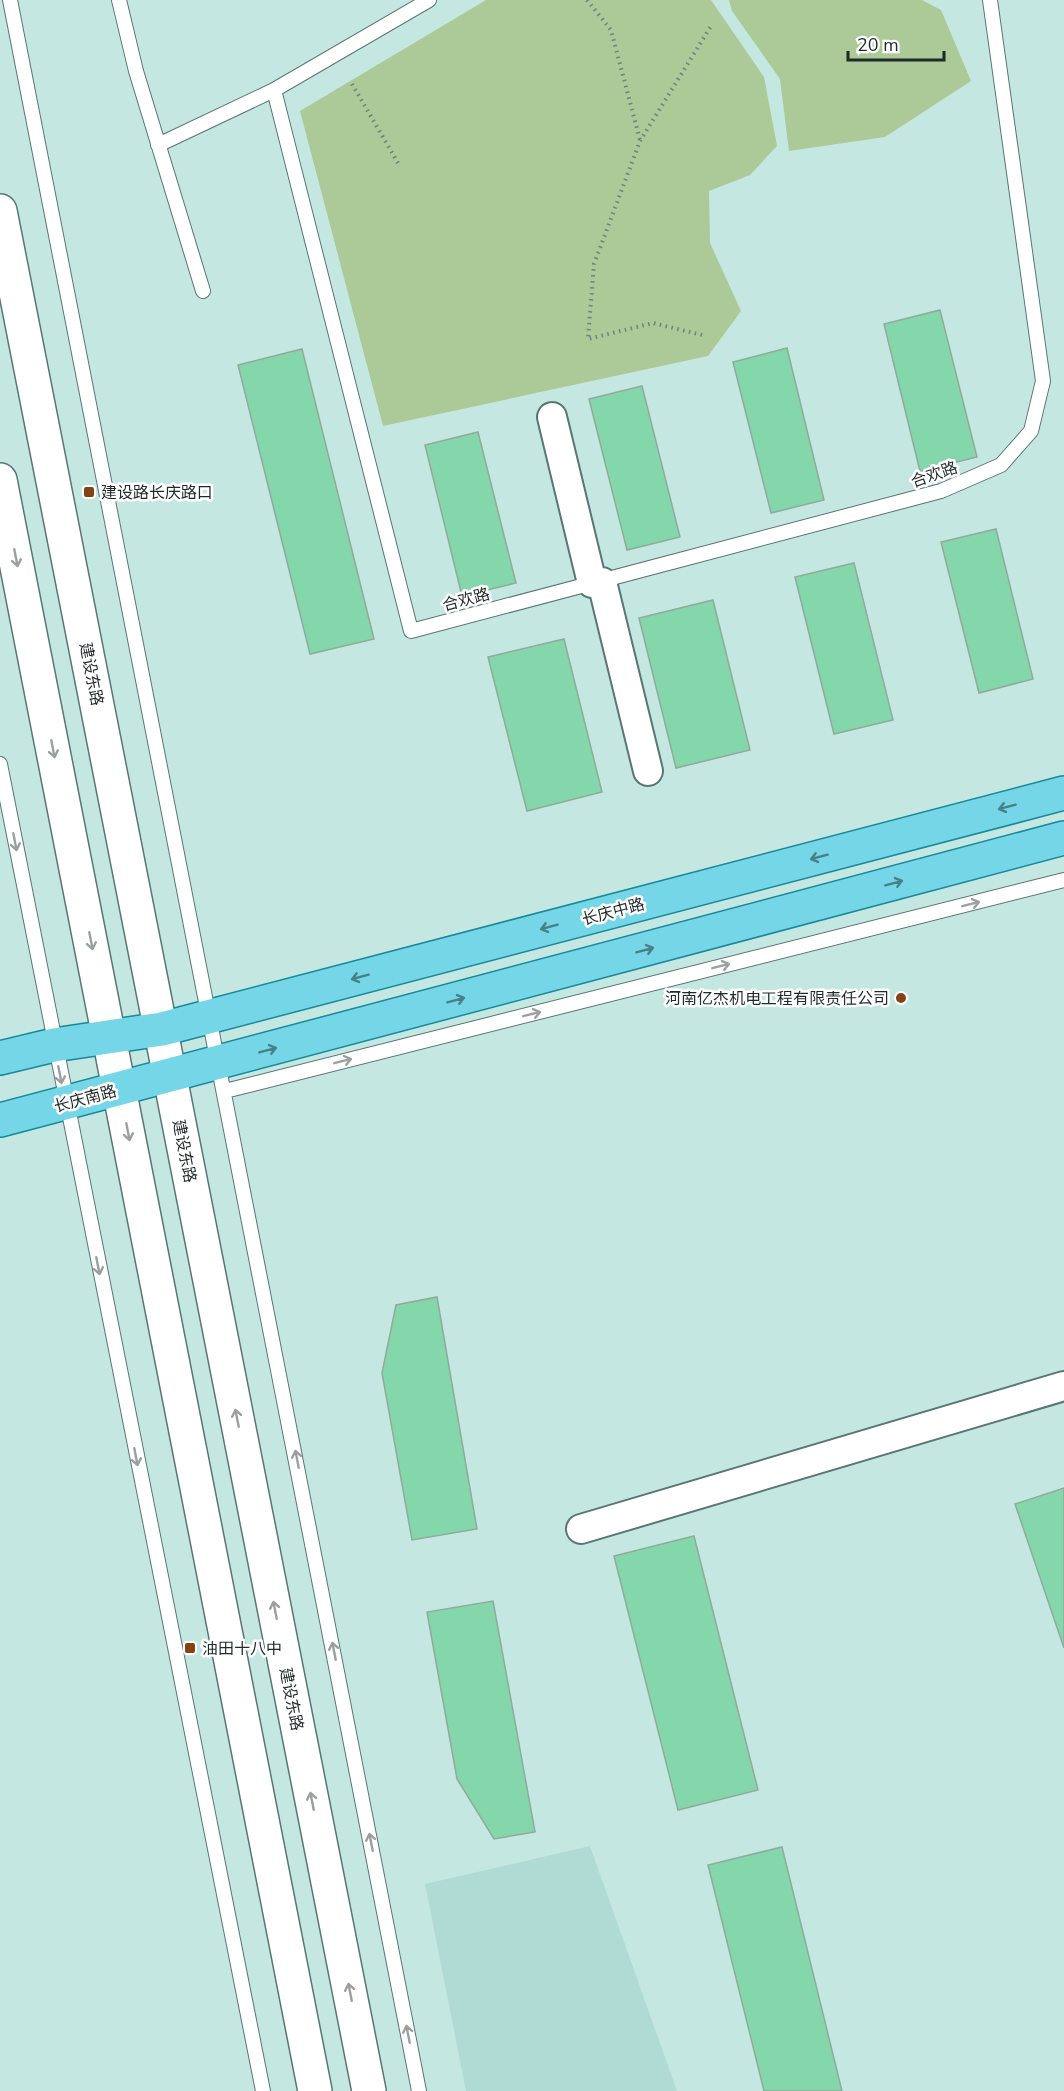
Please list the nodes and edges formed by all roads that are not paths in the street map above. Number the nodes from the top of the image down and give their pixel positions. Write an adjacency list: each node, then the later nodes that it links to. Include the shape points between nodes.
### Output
1 (10, 0): 17 (lane)
2 (119, 0): 6 (lane)
3 (429, 0): 5 (lane)
4 (990, 0): 11 (lane, 合欢路, via 1043,381 1031,431 1001,465 941,491)
5 (274, 90): 6 (lane); 11 (lane, 合欢路, via 411,631)
6 (158, 145): 8 (lane)
7 (0, 211): 18 (main road, 建设东路)
8 (203, 291)
9 (552, 417): 11 (street)
10 (0, 480): 19 (main road, one-way to 19)
11 (597, 582): 13 (street)
12 (0, 764): 20 (lane, one-way to 20)
13 (648, 771)
14 (1064, 792): 17 (main road, 长庆中路, one-way to 17)
15 (1064, 838): 23 (main road, one-way to 15)
16 (1064, 880): 23 (lane, one-way to 16)
17 (207, 1017): 18 (main road, 长庆中路); 23 (lane)
18 (162, 1029): 19 (main road); 22 (main road, 建设东路)
19 (109, 1036): 20 (main road); 24 (main road)
20 (54, 1045): 21 (main road); 25 (lane, one-way to 25)
21 (0, 1058)
22 (171, 1076): 23 (main road); 24 (main road, 长庆南路); 31 (main road, 建设东路, one-way to 22)
23 (221, 1077): 32 (lane, one-way to 23)
24 (119, 1089): 25 (main road, 长庆南路); 30 (main road, one-way to 30)
25 (65, 1103): 26 (main road, 长庆南路); 29 (lane, one-way to 29)
26 (0, 1120)
27 (1064, 1386): 28 (street)
28 (581, 1529)
29 (263, 2091)
30 (315, 2091)
31 (369, 2091)
32 (419, 2091)

